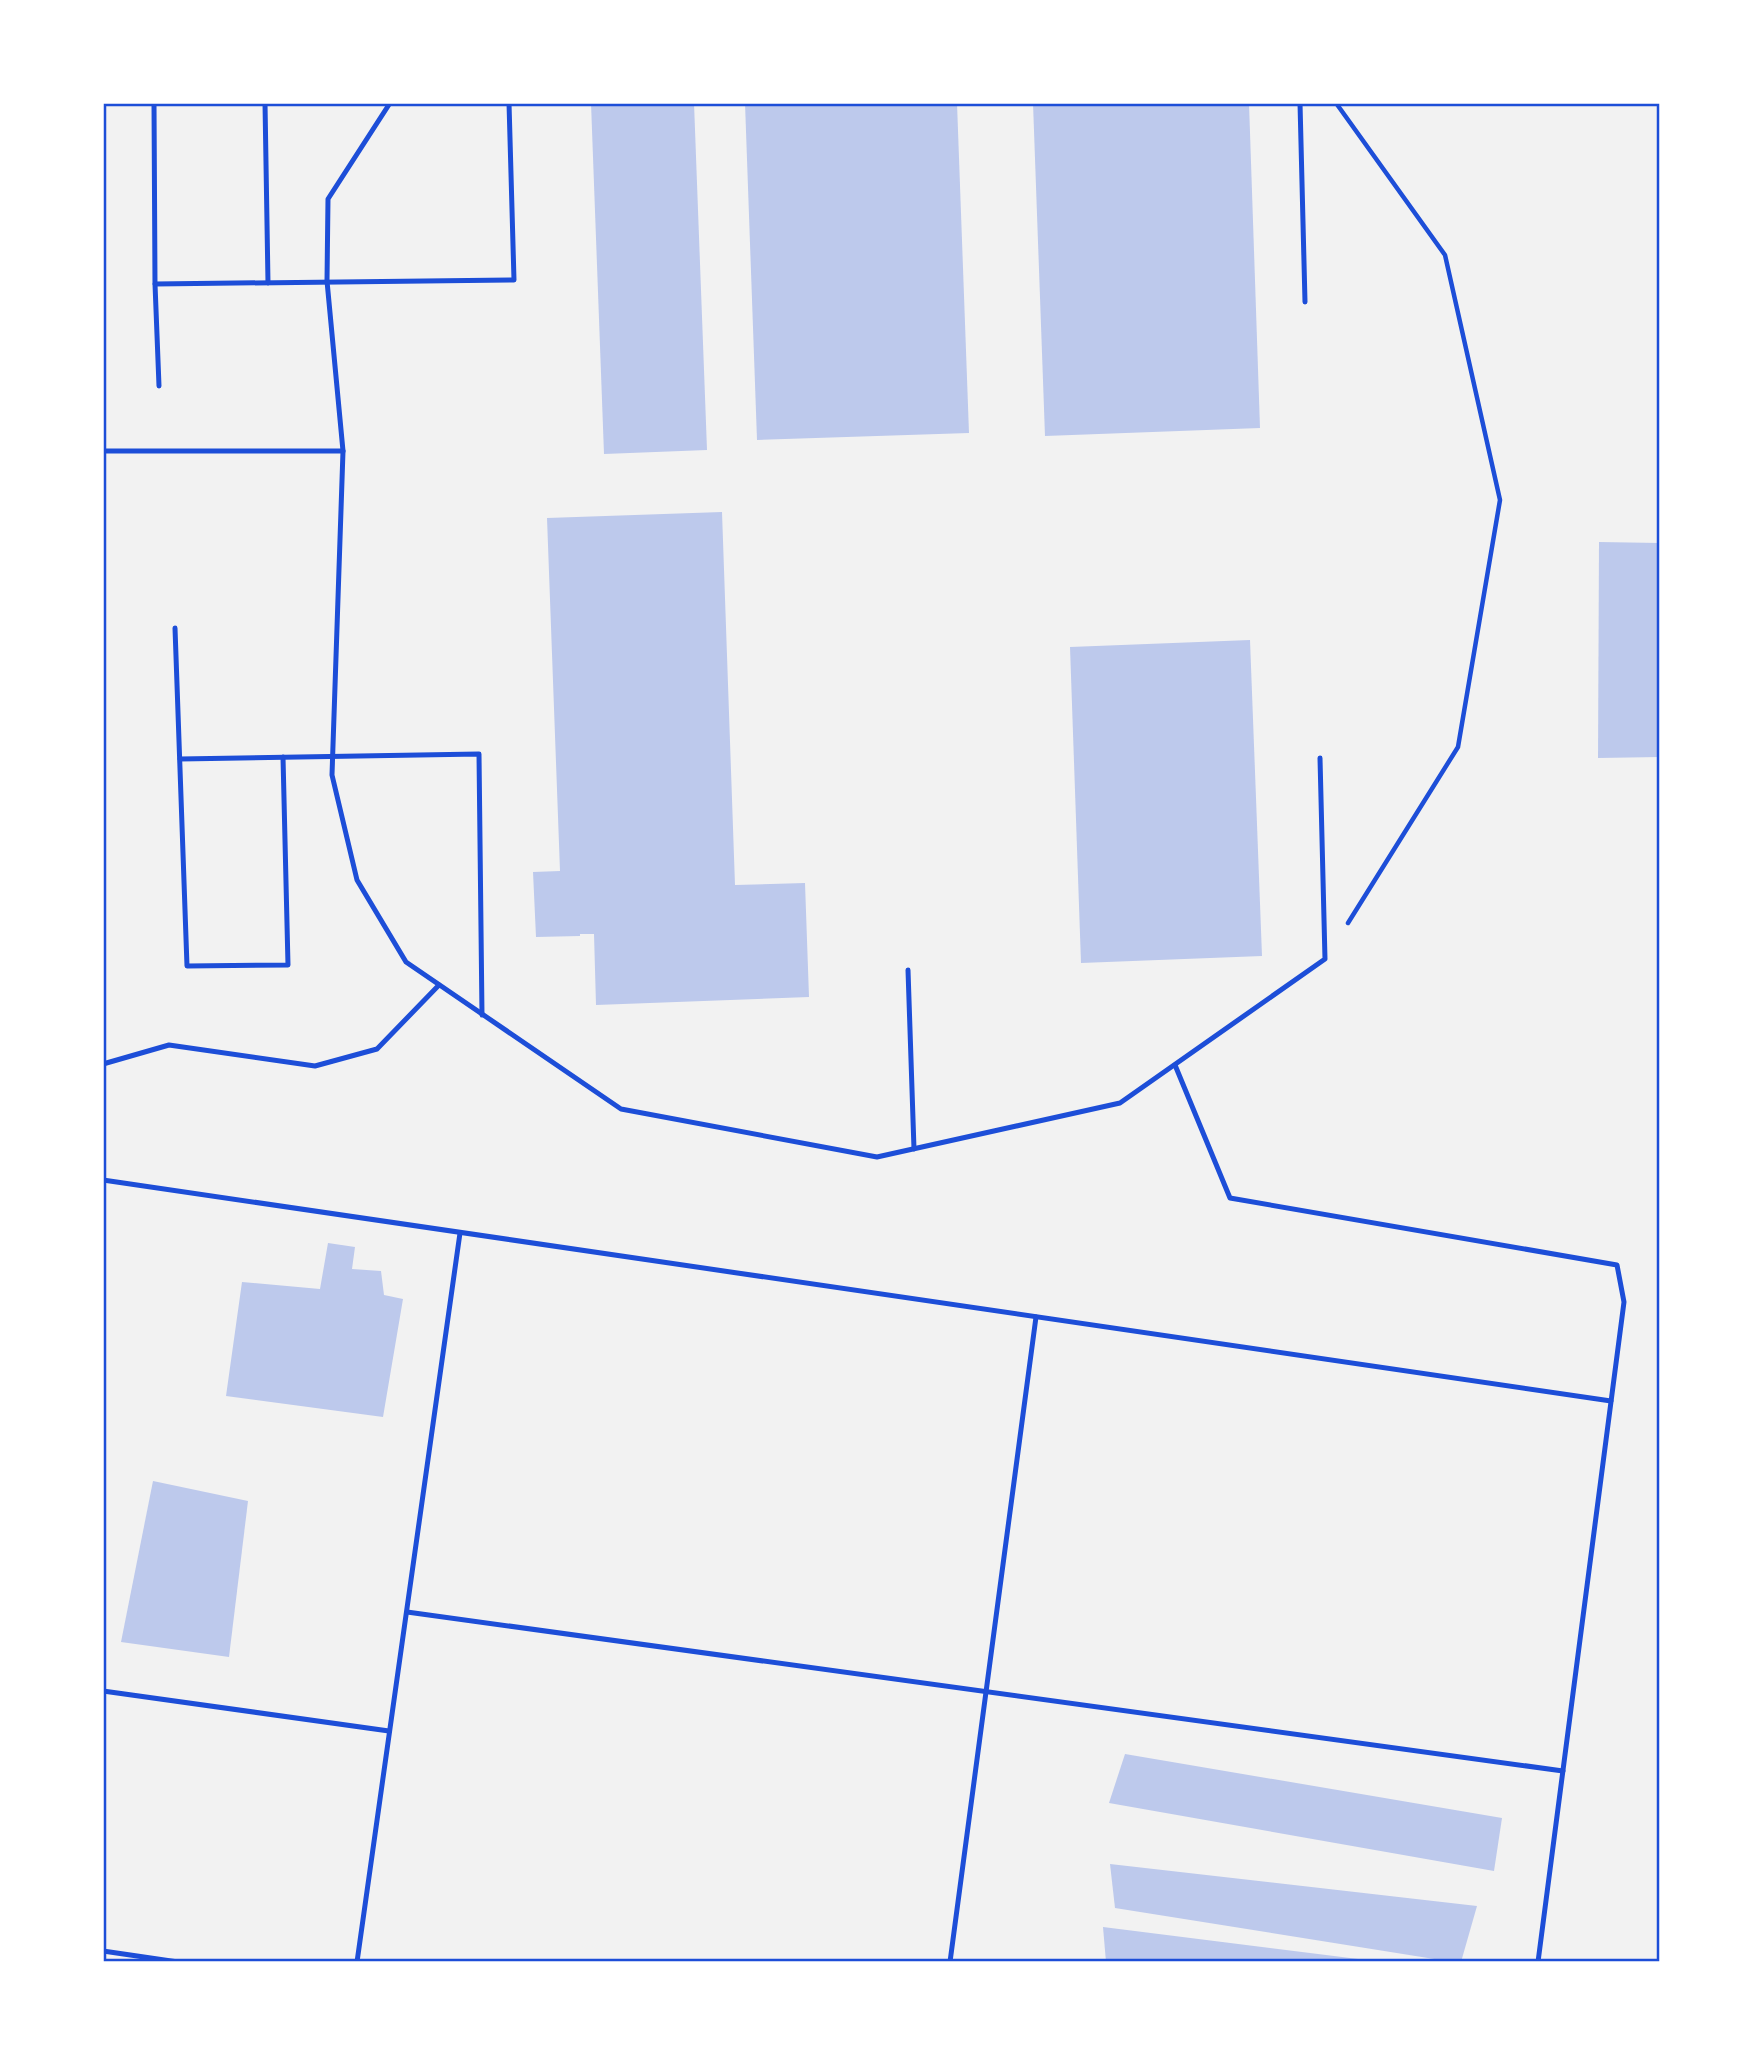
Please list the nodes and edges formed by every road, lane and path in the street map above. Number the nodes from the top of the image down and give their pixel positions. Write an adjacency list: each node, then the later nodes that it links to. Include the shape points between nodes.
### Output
1 (154, 103): 9 (lane)
2 (265, 103): 8 (lane)
3 (390, 103): 7 (lane, via 328,199)
4 (509, 103): 7 (lane, via 514,280)
5 (1300, 103): 10 (lane)
6 (1336, 103): 19 (path, via 1445,256 1500,500 1458,747)
7 (327, 281): 8 (lane); 12 (lane)
8 (268, 283): 9 (lane)
9 (155, 284): 11 (lane)
10 (1305, 302)
11 (159, 386)
12 (343, 451): 13 (lane); 16 (lane)
13 (103, 452)
14 (175, 628): 18 (lane)
15 (283, 757): 16 (lane); 18 (lane); 18 (lane, via 288,965 187,966)
16 (332, 757): 21 (lane, via 332,775 357,880 406,962); 22 (lane, via 479,754)
17 (1320, 758): 19 (lane)
18 (180, 759)
19 (1325, 959): 24 (lane)
20 (908, 970): 25 (lane)
21 (439, 985): 22 (lane); 23 (lane, via 377,1048 315,1066 169,1045)
22 (482, 1015): 25 (lane, via 621,1109 877,1157)
23 (103, 1064)
24 (1175, 1065): 25 (lane, via 1121,1103); 29 (lane, via 1230,1198 1617,1265 1625,1302)
25 (914, 1149)
26 (103, 1180): 27 (lane)
27 (460, 1233): 28 (lane); 30 (lane)
28 (1036, 1317): 29 (lane); 32 (lane)
29 (1611, 1401): 34 (lane)
30 (407, 1612): 32 (lane); 33 (lane)
31 (103, 1691): 33 (lane)
32 (986, 1691): 34 (lane); 38 (lane)
33 (389, 1731): 37 (lane)
34 (1563, 1771): 39 (lane)
35 (103, 1951): 36 (lane)
36 (178, 1962)
37 (357, 1962)
38 (950, 1962)
39 (1538, 1962)

